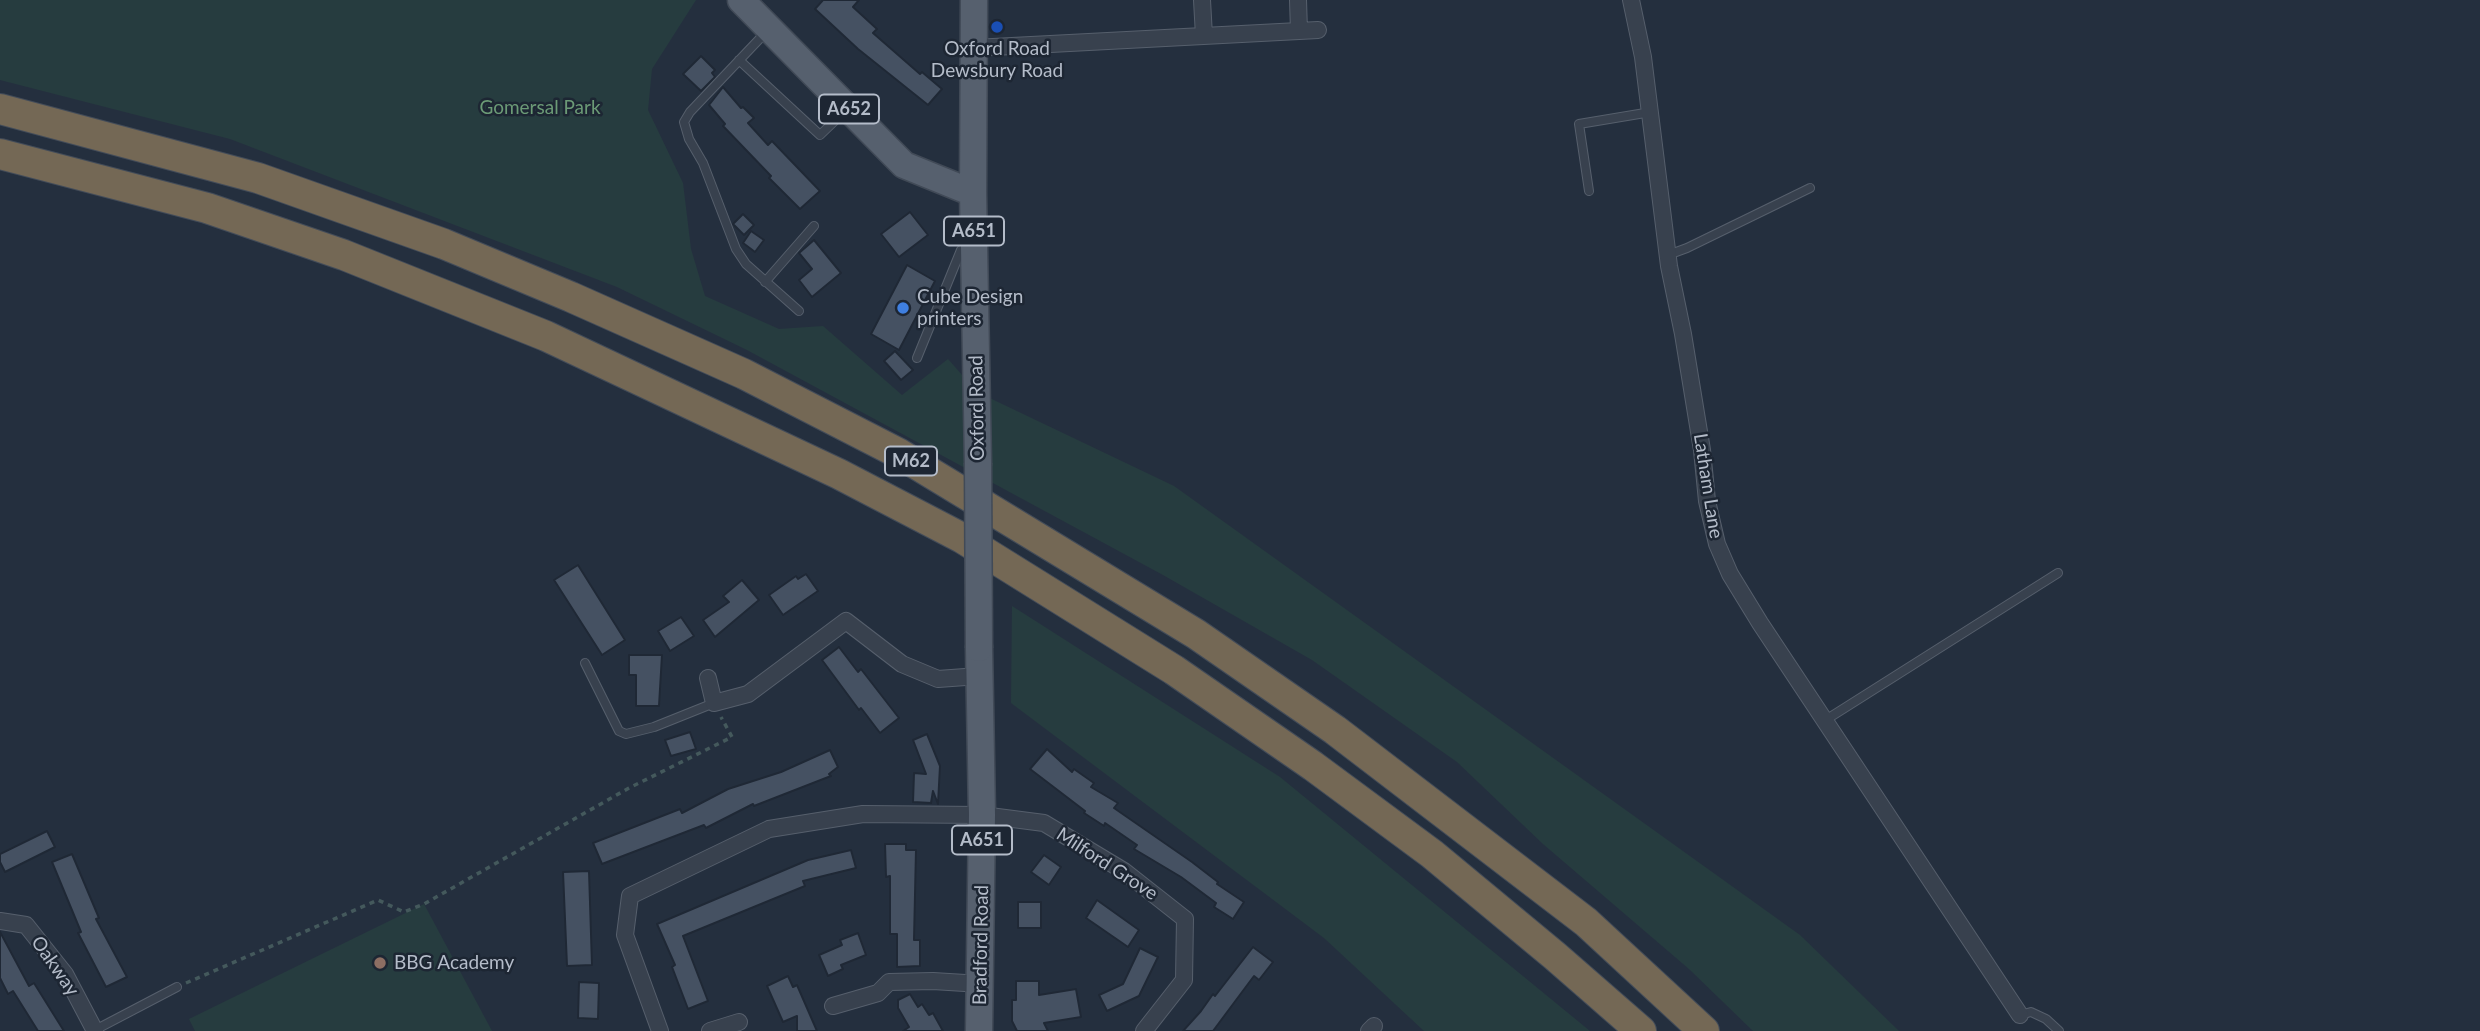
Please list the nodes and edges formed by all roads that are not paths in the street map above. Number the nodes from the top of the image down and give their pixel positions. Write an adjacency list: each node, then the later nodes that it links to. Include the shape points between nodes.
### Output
1 (741, 0): 6 (main road, A652)
2 (974, 0): 10 (main road, Oxford Road / A651)
3 (1202, 0): 9 (street)
4 (1631, 0): 14 (street, Latham Lane)
5 (1298, 1): 8 (street)
6 (769, 29): 11 (lane); 12 (main road, A652)
7 (1318, 30): 8 (street)
8 (1299, 31): 9 (street)
9 (1204, 36): 10 (street)
10 (974, 48): 18 (main road, Oxford Road / A651)
11 (740, 60): 12 (lane, via 820,135); 22 (lane, via 684,122 732,241 746,264)
12 (848, 108): 18 (main road, A652, via 904,165)
13 (0, 109): 45 (highway, M62, via 258,178 444,244 744,374 898,453 1196,634 1335,730 1586,922)
14 (1651, 112): 17 (lane, via 1579,124); 21 (street, Latham Lane)
15 (0, 154): 44 (highway, M62, via 207,208 344,255 546,336 839,474 962,538 1174,670 1313,766 1432,854)
16 (1810, 188): 21 (lane)
17 (1589, 191)
18 (973, 193): 20 (main road, Oxford Road / A651)
19 (814, 226): 22 (lane)
20 (974, 244): 24 (lane, via 961,250); 26 (main road, Oxford Road / A651, bridge)
21 (1668, 255): 31 (street, Latham Lane, via 1717,544 1730,575)
22 (765, 282): 23 (lane)
23 (799, 311)
24 (917, 358)
25 (2059, 573): 31 (lane)
26 (979, 648): 28 (main road, Bradford Road / A651)
27 (585, 663): 30 (lane, via 619,731 625,734)
28 (979, 677): 30 (street, via 938,679 902,664 846,621 748,694); 32 (main road, Bradford Road / A651)
29 (708, 678): 30 (street)
30 (714, 703)
31 (1825, 721): 37 (street, Latham Lane)
32 (982, 815): 34 (main road, Bradford Road / A651); 40 (street, via 863,814 769,829 630,896 625,935); 43 (street, Milford Grove, via 1044,824 1124,871 1185,919 1184,980)
33 (0, 921): 39 (street, Oakway, via 26,925 65,974)
34 (981, 984): 36 (street, via 889,982 878,993); 42 (main road, Bradford Road / A651)
35 (177, 987): 39 (lane)
36 (833, 1006)
37 (2020, 1015): 46 (lane, via 2031,1012)
38 (739, 1023): 41 (street)
39 (95, 1030)
40 (660, 1031)
41 (710, 1031)
42 (979, 1031)
43 (1144, 1031)
44 (1641, 1031)
45 (1704, 1031)
46 (2059, 1031)

